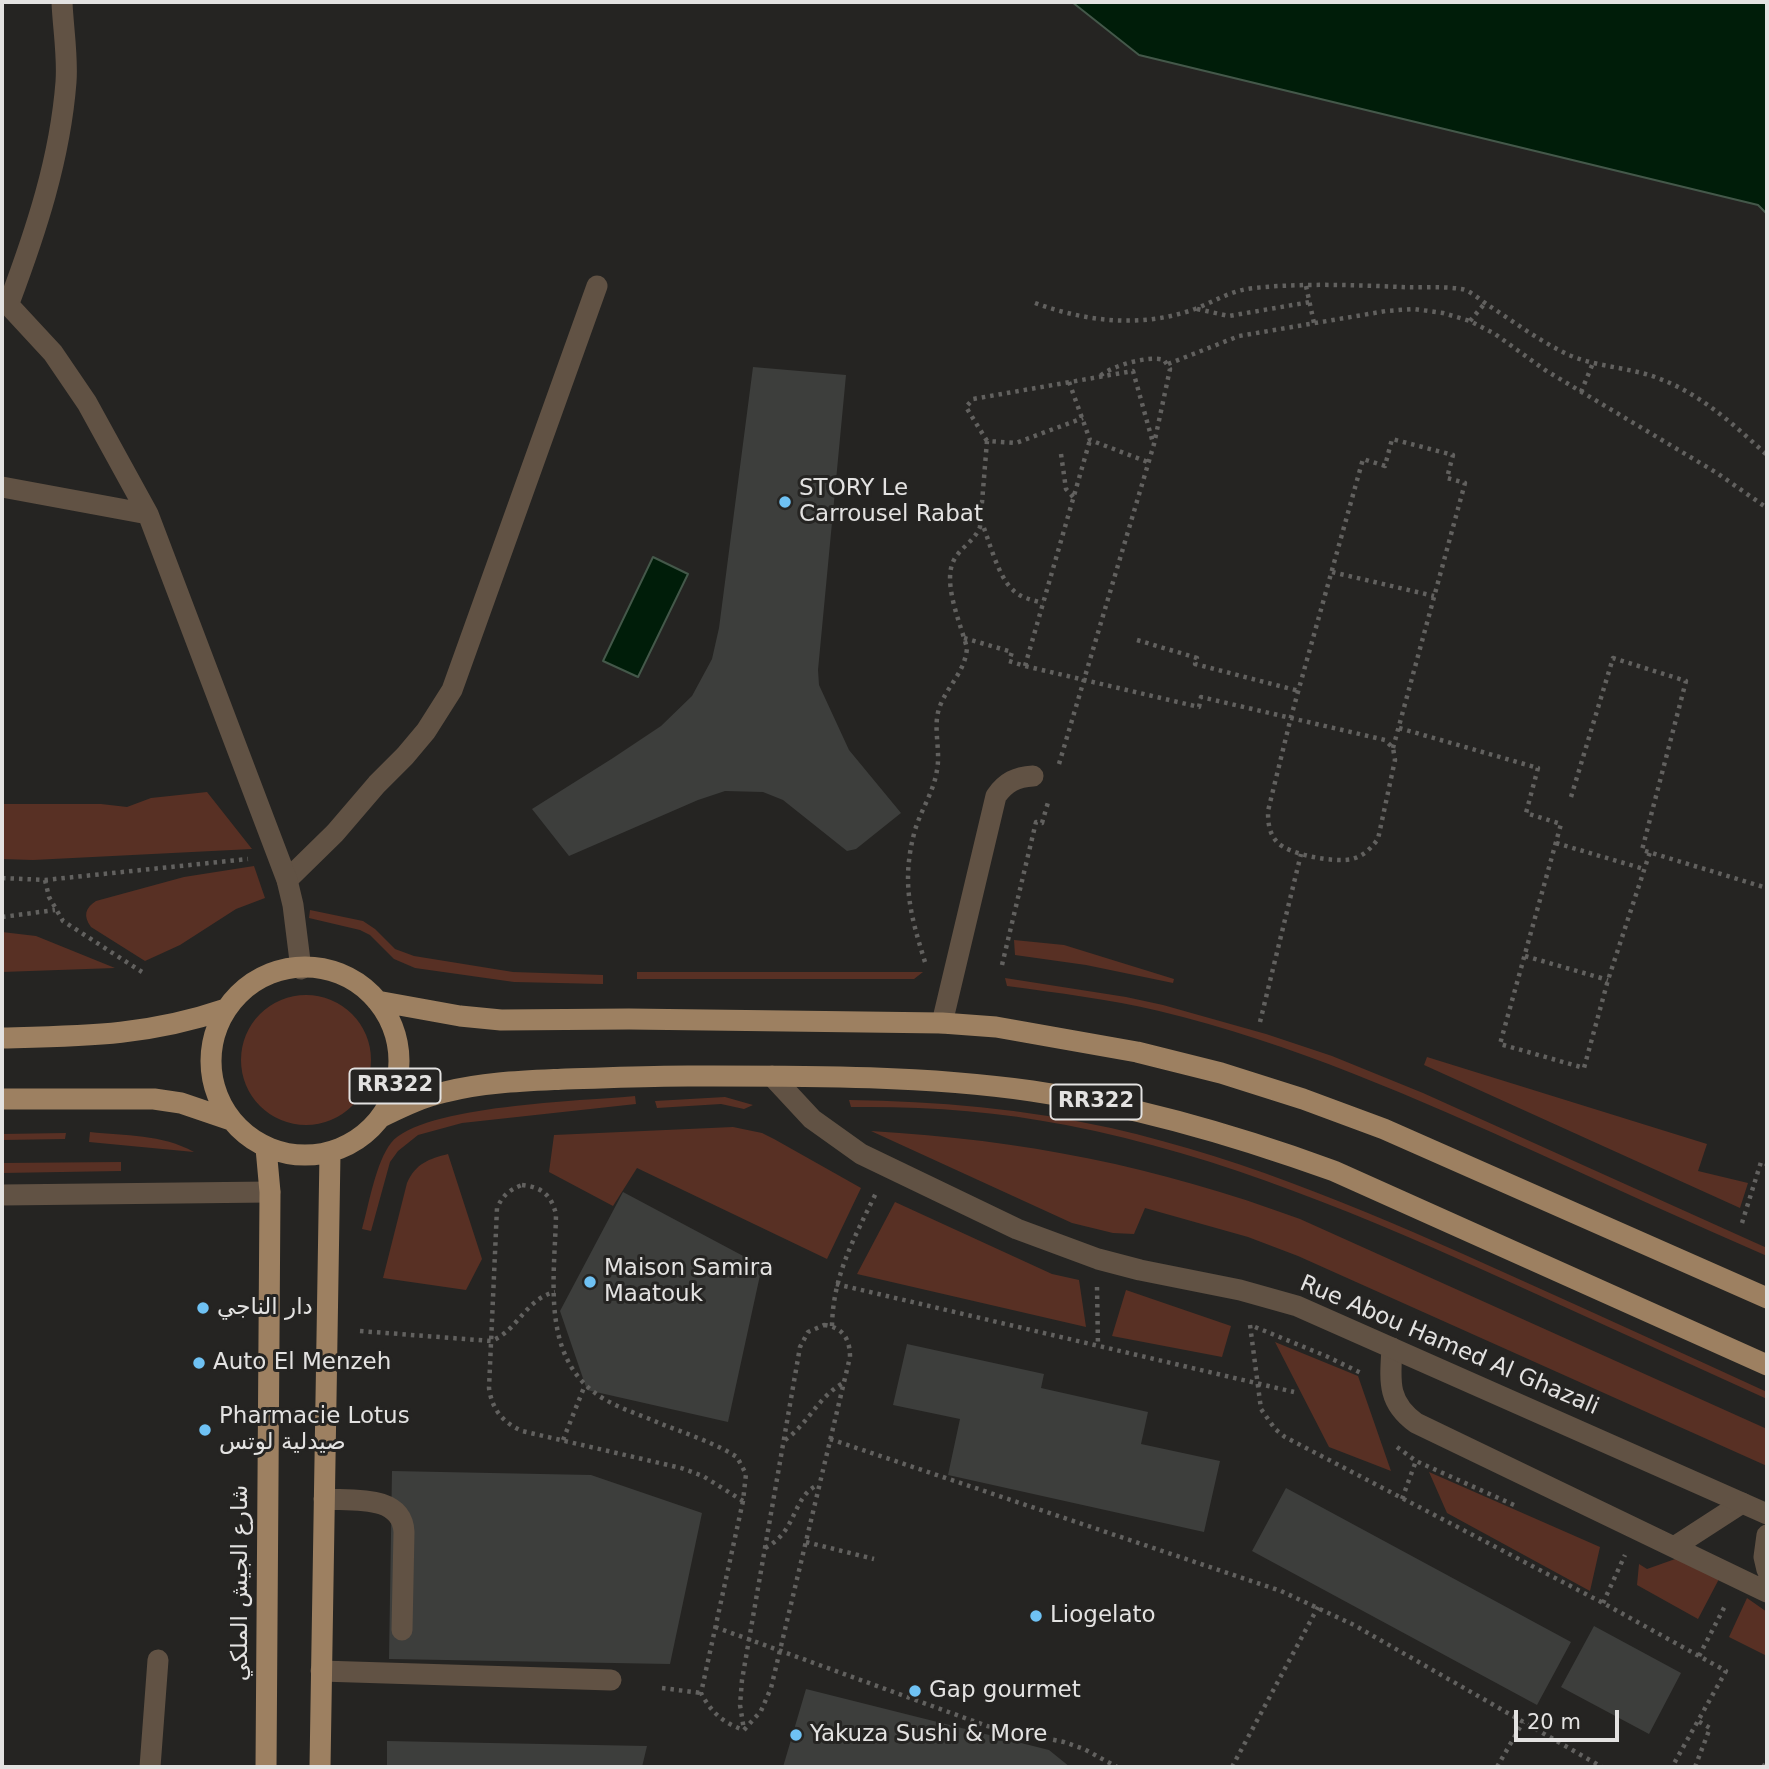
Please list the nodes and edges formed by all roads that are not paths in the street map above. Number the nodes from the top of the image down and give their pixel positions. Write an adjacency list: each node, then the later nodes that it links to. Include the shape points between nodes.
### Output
1 (62, 2): 3 (street, via 66,80 59,139 46,197)
2 (597, 286): 7 (street, via 452,690 426,732)
3 (5, 301): 5 (street, via 53,353 88,403)
4 (2, 487): 5 (street)
5 (148, 514): 7 (street)
6 (1033, 776): 11 (street, via 1012,780 996,796)
7 (287, 880): 8 (street)
8 (301, 969): 9 (main road, RR322, via 340,973); 10 (main road, RR322, via 274,971 256,980)
9 (377, 1001): 11 (main road, RR322, via 501,1020); 15 (main road, RR322, via 396,1038 399,1058 391,1099)
10 (226, 1009): 12 (main road, RR322, via 137,1032); 16 (main road, RR322, via 214,1036 210,1065 216,1095)
11 (942, 1023): 21 (main road, RR322, via 996,1027 1137,1052 1303,1099 1384,1129)
12 (2, 1038)
13 (772, 1076): 15 (main road, RR322, via 507,1082 442,1092); 22 (street, Rue Abou Hamed Al Ghazali, via 812,1119 861,1154 1017,1229 1098,1259 1297,1306); 23 (main road, RR322, via 1031,1091 1185,1122 1334,1171)
14 (2, 1099): 16 (main road, RR322, via 154,1099)
15 (381, 1117): 18 (main road, RR322, via 367,1132)
16 (231, 1120): 17 (main road, RR322)
17 (266, 1148): 18 (main road, RR322, via 308,1156); 19 (main road, شارع الجيش الملكي)
18 (330, 1153): 24 (main road)
19 (270, 1192): 20 (street); 36 (main road, شارع الجيش الملكي)
20 (2, 1195)
21 (1767, 1298)
22 (1392, 1348): 25 (street, Rue Abou Hamed Al Ghazali); 28 (street, via 1392,1394 1406,1416)
23 (1767, 1365)
24 (324, 1499): 31 (street, via 380,1503 400,1516 404,1532); 33 (main road)
25 (1742, 1503): 26 (street, Rue Abou Hamed Al Ghazali); 28 (street)
26 (1767, 1514)
27 (1767, 1535): 29 (street)
28 (1674, 1547): 30 (street)
29 (1767, 1570)
30 (1767, 1592)
31 (402, 1630)
32 (158, 1660): 35 (street)
33 (321, 1671): 34 (street); 37 (main road)
34 (611, 1680)
35 (150, 1767)
36 (266, 1767)
37 (320, 1767)

